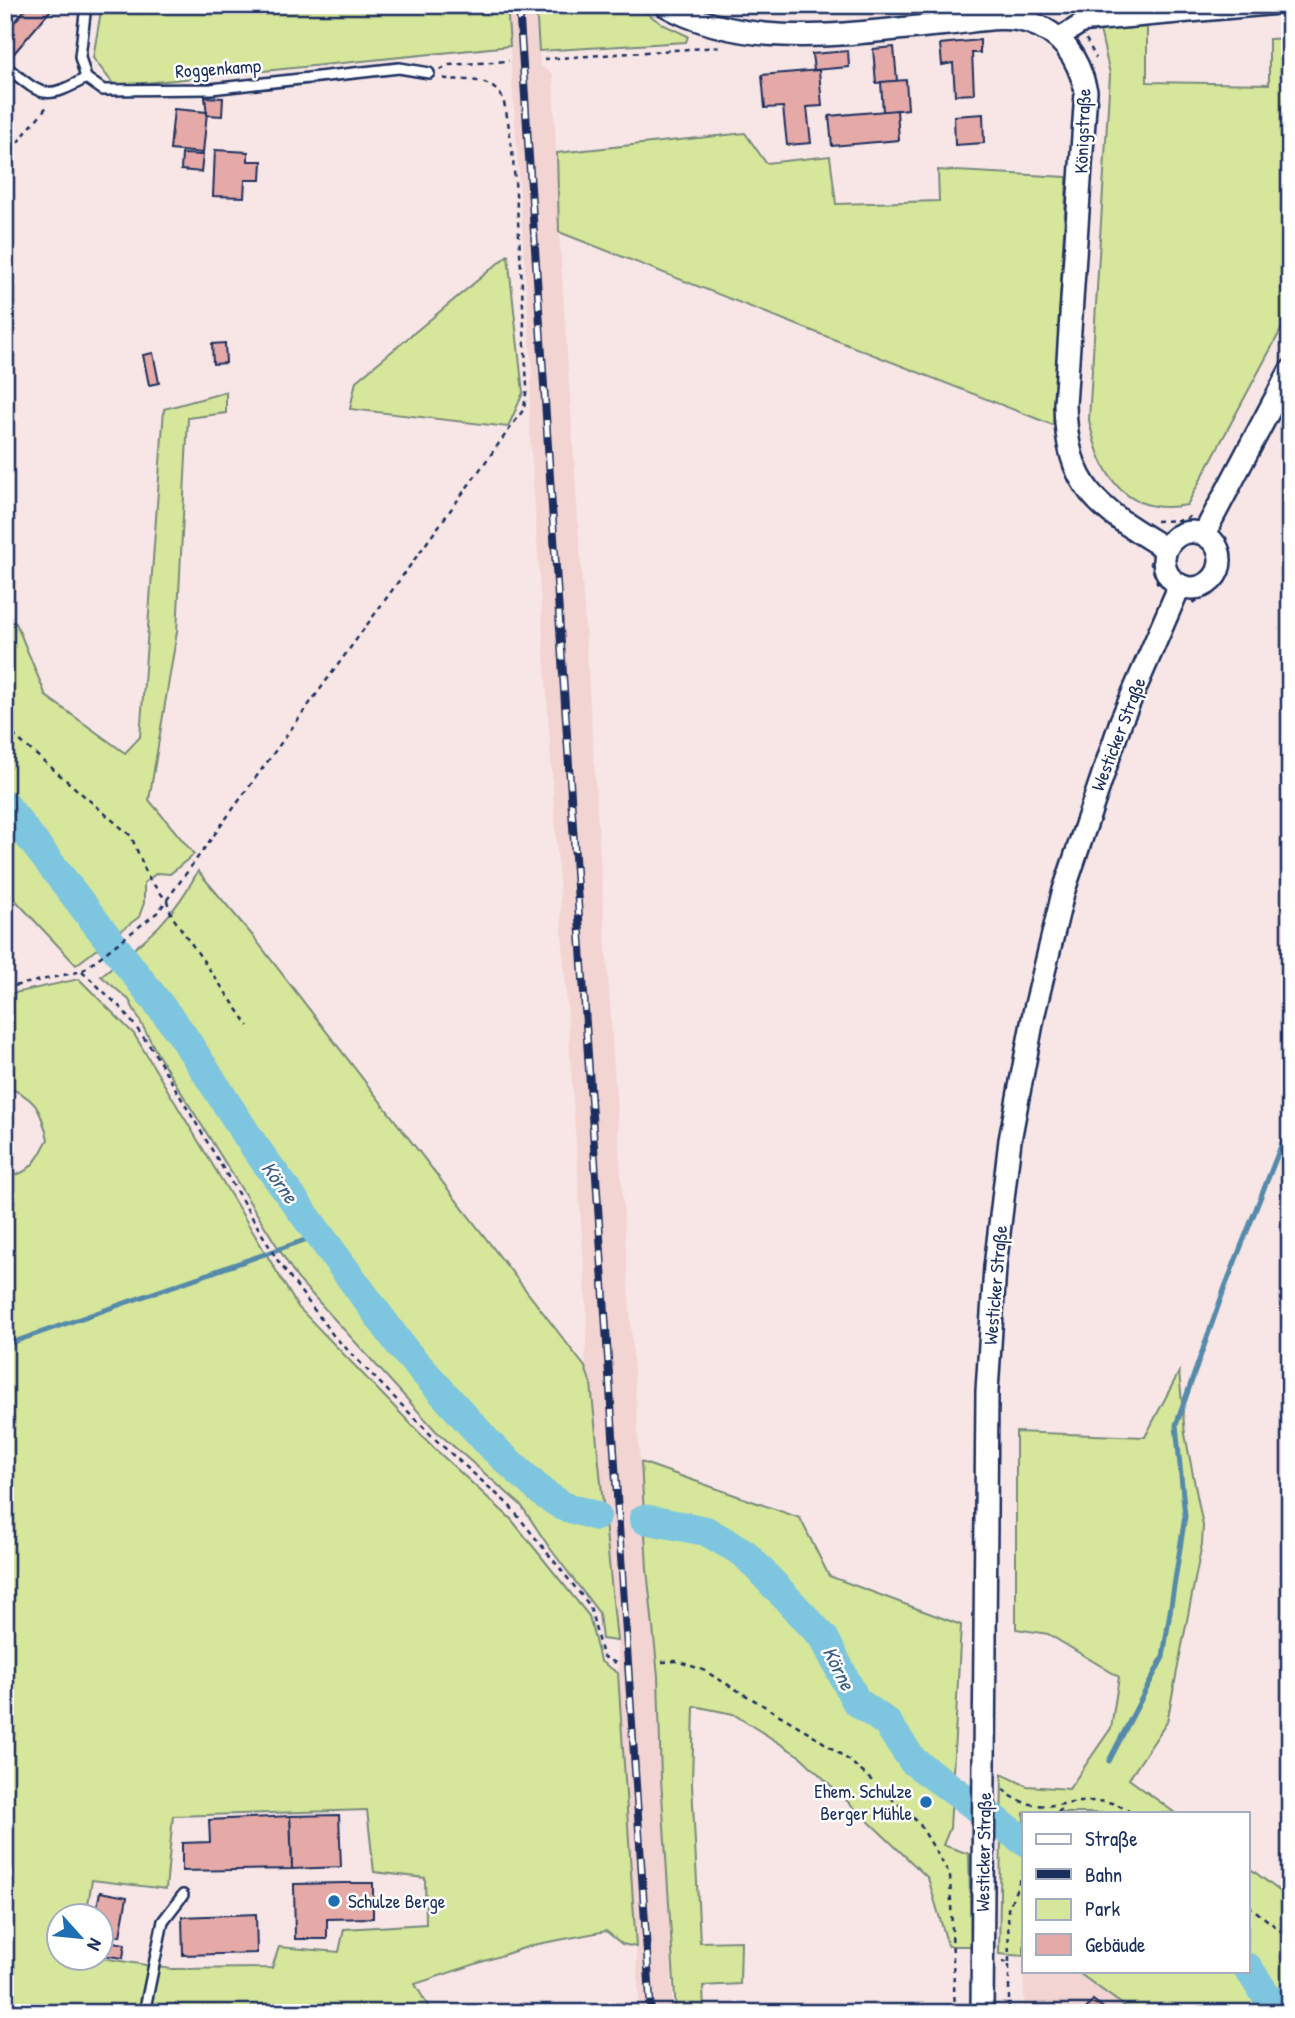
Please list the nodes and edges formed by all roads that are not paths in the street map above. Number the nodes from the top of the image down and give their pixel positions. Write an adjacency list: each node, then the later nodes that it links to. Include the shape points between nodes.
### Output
1 (86, 5): 7 (lane, via 80,57)
2 (665, 5): 4 (street, via 700,22 751,33 842,33 1015,19)
3 (1273, 5): 4 (street, via 1084,22)
4 (1067, 32): 10 (street, Königstraße, via 1086,91 1065,405 1068,445 1078,475 1099,504)
5 (5, 66): 7 (lane, via 37,91 58,93)
6 (429, 73): 7 (lane, Roggenkamp, via 399,68 211,89 103,90)
7 (86, 78)
8 (1290, 370): 9 (street)
9 (1204, 534): 10 (street, via 1177,535); 11 (street, via 1218,548 1215,576 1199,587)
10 (1166, 549): 11 (street)
11 (1170, 595): 14 (street, Westicker Straße, via 1121,721 1063,893 1010,1140 987,1391 991,1790 983,1826)
12 (183, 1895): 13 (lane, via 163,1921)
13 (144, 2013)
14 (982, 2013)

